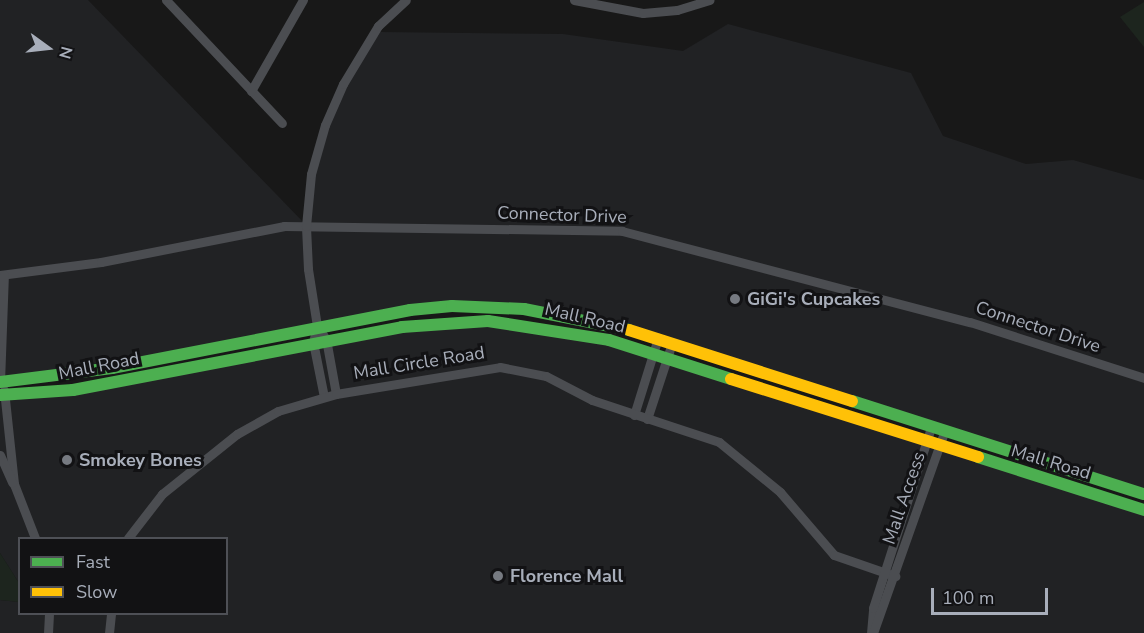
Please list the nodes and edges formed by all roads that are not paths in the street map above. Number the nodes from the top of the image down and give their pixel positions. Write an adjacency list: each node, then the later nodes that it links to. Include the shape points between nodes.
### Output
1 (166, 0): 6 (street)
2 (303, 0): 6 (street)
3 (406, 0): 8 (street, via 370,37 333,104 311,174)
4 (574, 0): 5 (street, via 643,13 677,10)
5 (708, 0)
6 (251, 90): 7 (street)
7 (282, 123)
8 (306, 226): 9 (street, Connector Drive, via 276,227 101,262); 10 (street); 17 (street, Connector Drive, via 622,231 970,322)
9 (2, 275): 18 (street)
10 (318, 326): 11 (street); 12 (main road, Mall Road, via 410,310 490,308 563,314); 13 (street); 18 (main road, Mall Road, via 112,368 36,381)
11 (326, 339): 13 (main road, Mall Road); 15 (main road, Mall Road, via 402,327 488,321 562,329); 19 (street)
12 (658, 339): 14 (main road, Mall Road); 15 (street)
13 (313, 342): 20 (main road, Mall Road, via 73,390); 21 (street)
14 (672, 343): 16 (street); 24 (main road, Mall Road)
15 (653, 354): 16 (main road, Mall Road); 22 (street)
16 (666, 358): 23 (street); 26 (main road, Mall Road)
17 (1144, 378)
18 (0, 382): 20 (street)
19 (336, 394): 21 (street, Mall Circle Road); 22 (street, Mall Circle Road, via 500,367 546,376)
20 (3, 395): 29 (street)
21 (324, 397): 33 (street, Mall Circle Road, via 278,411 224,444 162,494)
22 (634, 415): 23 (street, Mall Circle Road)
23 (646, 419): 34 (street, Mall Circle Road, via 728,447 780,492 834,555)
24 (931, 427): 25 (main road, Mall Road); 26 (street, Mall Access)
25 (944, 432): 27 (street, Mall Access); 30 (main road, Mall Road)
26 (926, 442): 27 (main road, Mall Road); 34 (street, Mall Access)
27 (939, 446): 31 (main road, Mall Road); 35 (street, Mall Access)
28 (0, 454): 29 (street)
29 (14, 484): 32 (street)
30 (1144, 494)
31 (1144, 510)
32 (35, 537)
33 (129, 537)
34 (884, 572): 35 (street, Mall Circle Road); 40 (street, via 873,608)
35 (895, 576): 40 (street)
36 (49, 615): 38 (street)
37 (111, 615): 39 (street)
38 (48, 633)
39 (109, 633)
40 (872, 633)

